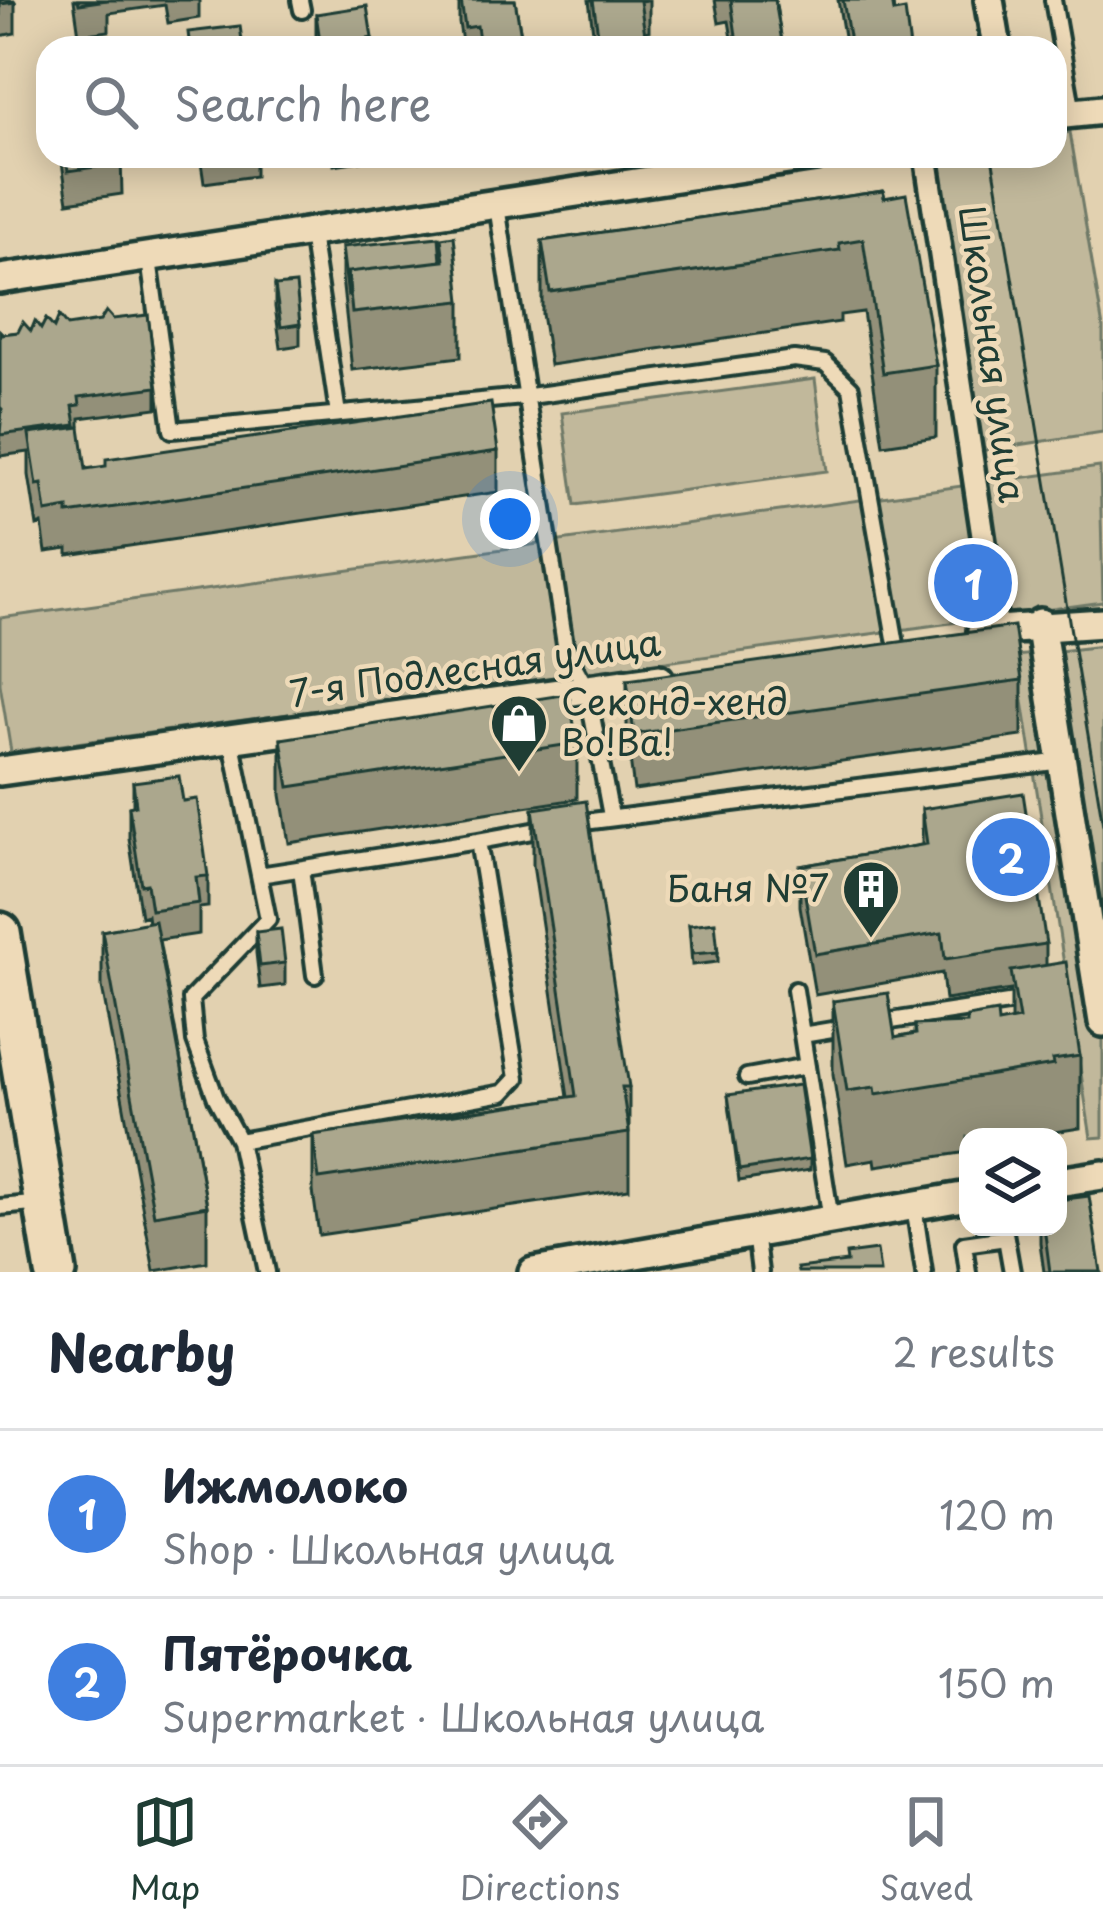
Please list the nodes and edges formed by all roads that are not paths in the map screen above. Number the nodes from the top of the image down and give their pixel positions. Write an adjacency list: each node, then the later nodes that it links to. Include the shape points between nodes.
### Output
1 (989, 0): 3 (street)
2 (1053, 0): 4 (lane)
3 (995, 36)
4 (1056, 36)
5 (1103, 110): 6 (street)
6 (1067, 114)
7 (738, 168): 9 (street)
8 (928, 168): 17 (street, Школьная улица)
9 (497, 206): 10 (street); 13 (lane)
10 (311, 235): 11 (street); 14 (lane)
11 (149, 259): 12 (street); 14 (lane, via 172,430)
12 (0, 278)
13 (523, 397): 14 (lane); 19 (lane, via 794,358 825,363 850,388); 21 (lane, via 566,651)
14 (338, 414)
15 (1040, 623): 16 (street); 17 (street); 23 (street)
16 (1103, 623)
17 (997, 629): 18 (street)
18 (956, 635)
19 (894, 644)
20 (682, 675): 21 (street, 7-я Подлесная улица)
21 (587, 689): 22 (street, 7-я Подлесная улица); 25 (lane)
22 (231, 738): 24 (street, 7-я Подлесная улица); 28 (lane)
23 (1062, 761): 25 (lane); 33 (street, via 1087,990)
24 (0, 772)
25 (611, 816): 26 (lane)
26 (478, 841): 27 (lane); 37 (lane, via 518,1078 503,1093)
27 (301, 869): 28 (lane); 30 (lane)
28 (260, 875): 37 (lane, via 268,919 191,998 195,1041)
29 (0, 932): 41 (main road)
30 (315, 975)
31 (795, 990): 34 (lane)
32 (1054, 996): 34 (lane)
33 (1103, 1022)
34 (802, 1035): 35 (lane)
35 (807, 1066): 36 (lane); 44 (lane)
36 (747, 1077)
37 (239, 1142): 49 (lane)
38 (1103, 1175): 39 (street)
39 (1067, 1181)
40 (959, 1198): 42 (street)
41 (45, 1202): 43 (lane); 48 (main road)
42 (914, 1205): 44 (street); 52 (lane)
43 (0, 1207)
44 (831, 1220): 45 (street)
45 (755, 1233): 50 (street); 51 (lane)
46 (994, 1236): 53 (lane, via 964,1244)
47 (1006, 1236): 54 (lane)
48 (56, 1272)
49 (267, 1272)
50 (533, 1272)
51 (760, 1272)
52 (924, 1272)
53 (968, 1272)
54 (1012, 1272)

